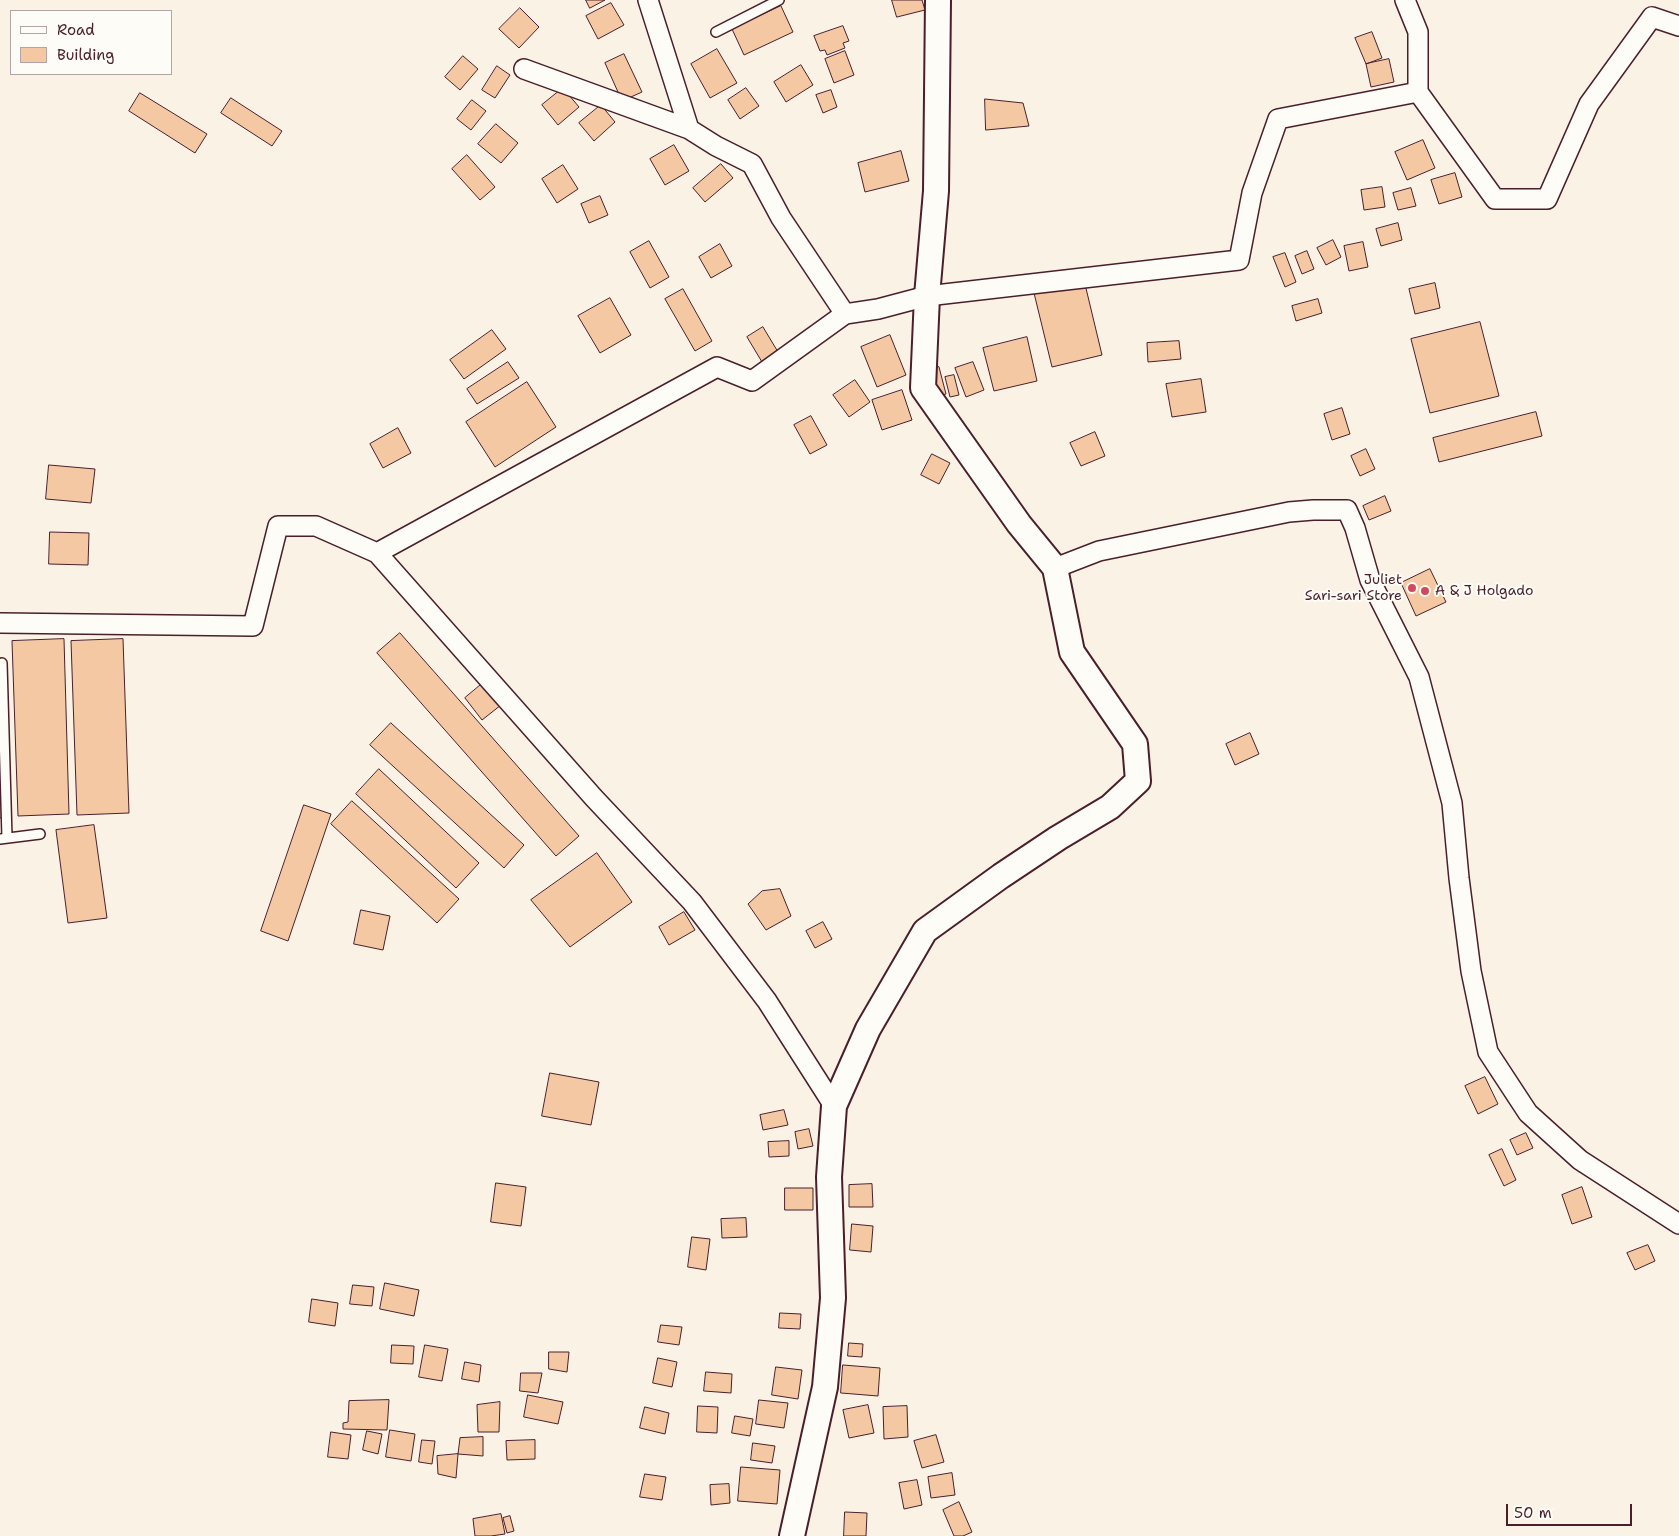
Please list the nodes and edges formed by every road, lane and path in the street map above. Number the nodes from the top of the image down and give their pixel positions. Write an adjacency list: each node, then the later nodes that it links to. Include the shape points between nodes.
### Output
1 (648, 0): 9 (street)
2 (779, 0): 6 (lane)
3 (938, 0): 10 (street, via 936,191)
4 (1404, 0): 8 (street, via 1418,32)
5 (1679, 26): 8 (street, via 1652,17 1589,104 1547,199 1494,199)
6 (716, 32)
7 (524, 69): 9 (street)
8 (1418, 92): 10 (street, via 1278,119 1252,193 1240,260)
9 (689, 129): 11 (street, via 752,164 780,218)
10 (927, 296): 11 (street, via 878,310); 13 (street, via 923,388 1019,524)
11 (845, 314): 12 (street, via 752,381 717,367)
12 (377, 553): 14 (street, via 316,526 278,526 253,626); 18 (street, via 594,798 692,902 767,1001)
13 (1055, 568): 18 (street, via 1072,652 1135,744 1138,781 1110,807 925,931 868,1029); 19 (street, via 1099,551 1270,516 1313,510 1347,510 1370,580 1419,677 1452,802 1471,971 1488,1052 1528,1113 1580,1160)
14 (0, 623)
15 (2, 664): 17 (lane)
16 (40, 834): 17 (lane)
17 (4, 839)
18 (834, 1106): 20 (street, via 829,1177 832,1298 824,1387)
19 (1679, 1224)
20 (792, 1536)

